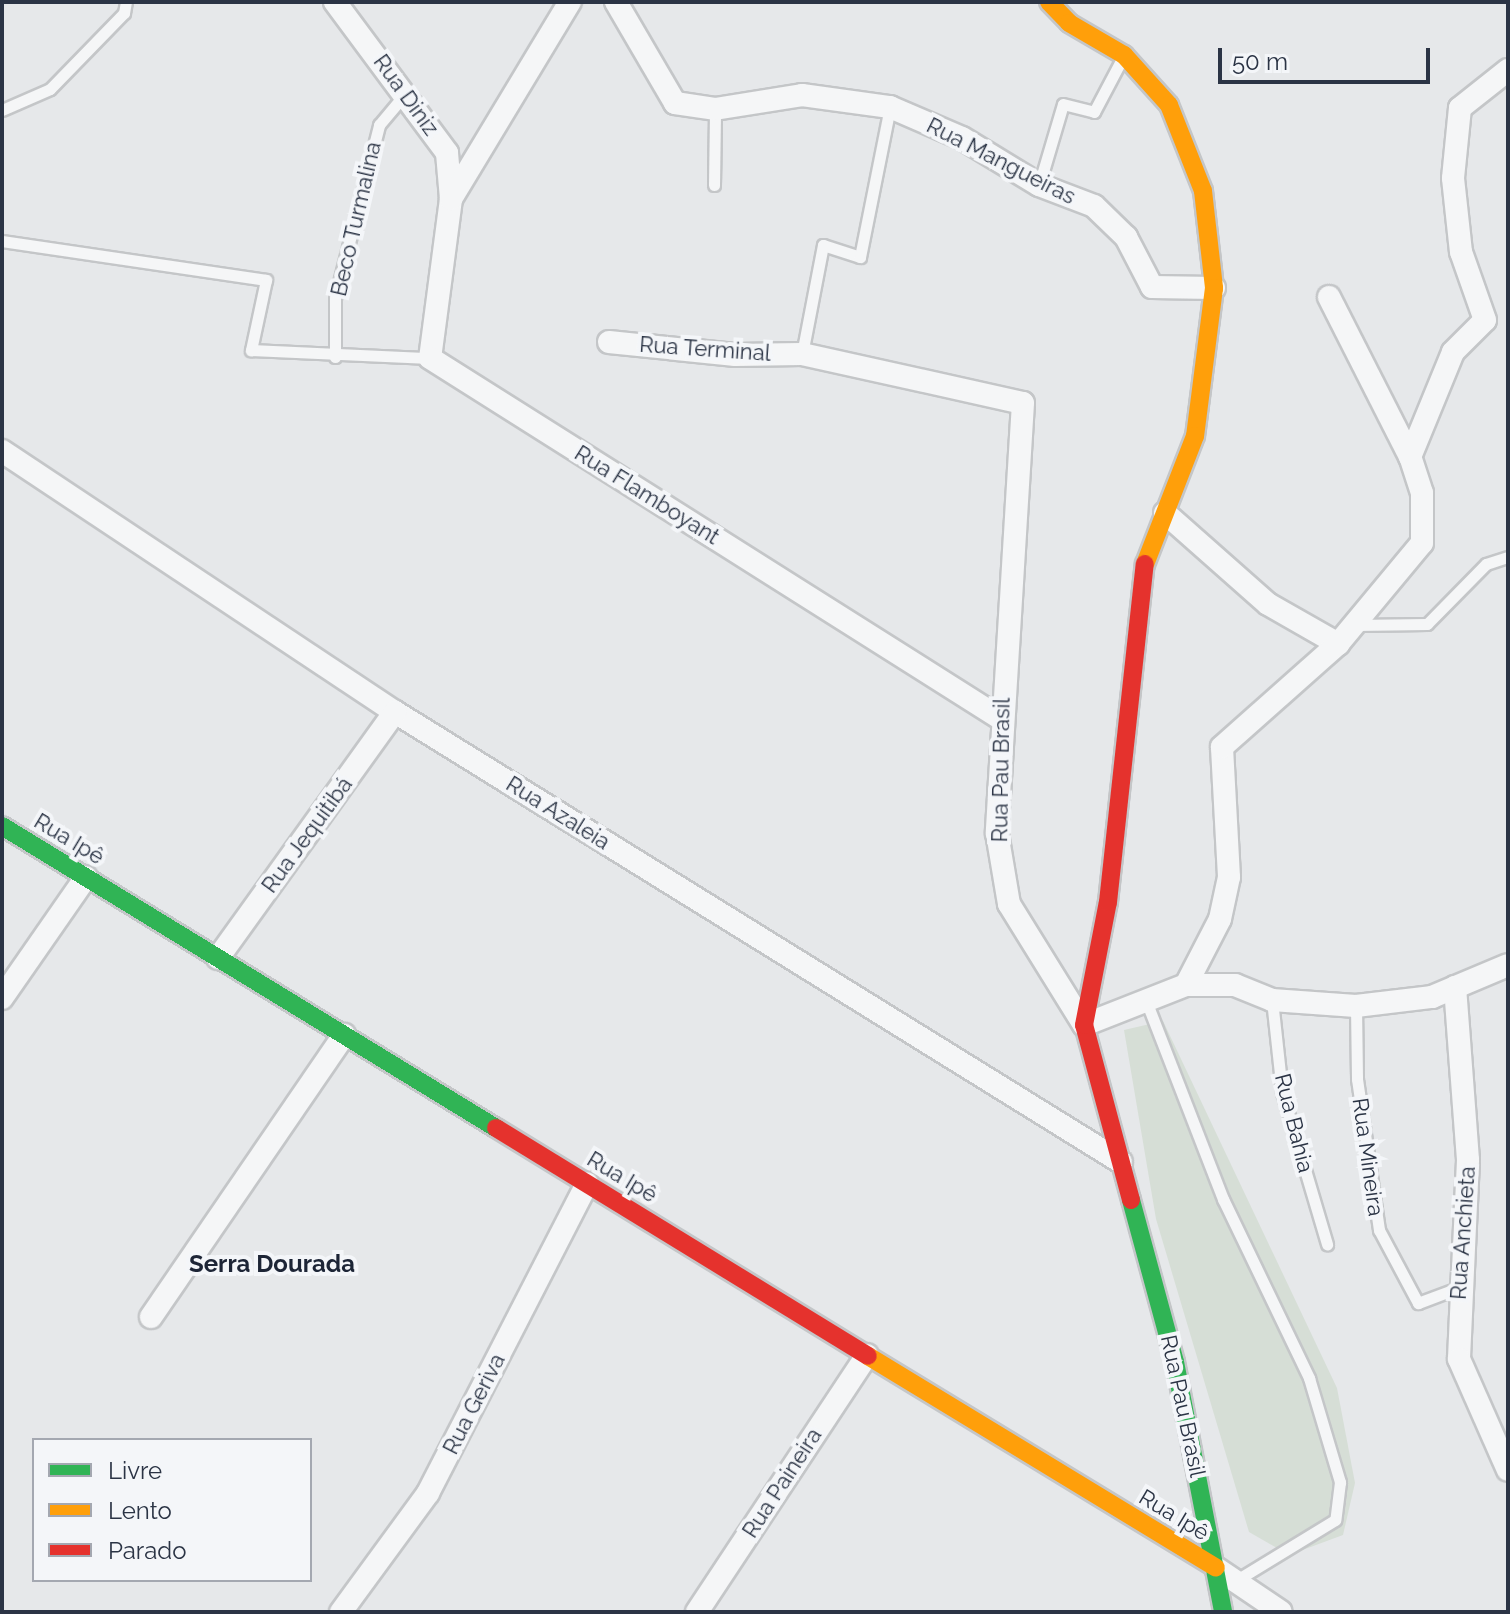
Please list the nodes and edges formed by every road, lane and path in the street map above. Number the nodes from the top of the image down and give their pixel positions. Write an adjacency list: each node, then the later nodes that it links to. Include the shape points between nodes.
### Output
1 (126, 2): 11 (lane, via 124,13 50,89)
2 (335, 2): 8 (street, Rua Diniz)
3 (570, 2): 14 (street)
4 (616, 2): 10 (street, Rua Mangueiras, via 675,103)
5 (1049, 2): 6 (street, via 1069,23)
6 (1124, 55): 13 (lane, via 1094,112 1063,104); 16 (street, via 1169,105 1203,191)
7 (1508, 70): 23 (street, via 1460,108 1453,178 1461,252 1485,320 1453,352)
8 (408, 92): 14 (street, Rua Diniz, via 447,153); 20 (lane, Beco Turmalina, via 379,125 335,298)
9 (890, 107): 10 (street, Rua Mangueiras, via 802,95); 13 (street, Rua Mangueiras, via 962,138); 19 (lane, via 860,257 823,245)
10 (715, 109): 12 (lane)
11 (2, 110)
12 (714, 185)
13 (1039, 185): 16 (street, Rua Mangueiras, via 1094,206 1126,237 1152,287)
14 (451, 199): 21 (street)
15 (2, 241): 20 (lane, via 266,280 251,350)
16 (1214, 288): 24 (street, via 1195,436)
17 (1329, 297): 23 (street)
18 (609, 342): 19 (street, Rua Terminal, via 735,355)
19 (802, 354): 29 (street, Rua Pau Brasil, via 1023,403)
20 (335, 357): 21 (lane)
21 (430, 358): 29 (street, Rua Flamboyant)
22 (2, 451): 28 (street, Rua Azaleia)
23 (1410, 457): 26 (street, via 1422,493 1422,543)
24 (1165, 513): 27 (street, via 1268,604); 40 (street, via 1141,573 1108,902)
25 (1508, 557): 26 (lane, via 1486,564 1427,624)
26 (1354, 626): 27 (street)
27 (1338, 644): 34 (street, via 1222,747 1229,877 1220,919)
28 (395, 712): 32 (street, Rua Jequitibá); 42 (street, Rua Azaleia)
29 (1000, 718): 40 (street, Rua Pau Brasil, via 997,833 1009,904)
30 (2, 826): 31 (street, Rua Ipê)
31 (86, 877): 32 (street, Rua Ipê); 36 (street)
32 (218, 958): 41 (street, Rua Ipê)
33 (1508, 965): 35 (street)
34 (1186, 985): 37 (street); 38 (street, via 1235,985)
35 (1455, 987): 39 (street, via 1432,997); 45 (street, Rua Anchieta, via 1468,1160)
36 (2, 998)
37 (1145, 998): 40 (street); 49 (lane, via 1223,1199 1309,1378 1340,1482 1335,1520)
38 (1272, 1000): 39 (street); 44 (lane, Rua Bahia, via 1282,1092)
39 (1356, 1006): 45 (lane, Rua Mineira, via 1357,1079 1379,1230 1418,1303)
40 (1084, 1025): 42 (street, Rua Pau Brasil)
41 (344, 1035): 43 (street, Rua Ipê); 46 (street)
42 (1121, 1162): 49 (street, Rua Pau Brasil)
43 (587, 1183): 47 (street, Rua Ipê); 50 (street, Rua Geriva, via 428,1493)
44 (1327, 1244)
45 (1458, 1288): 48 (street, Rua Anchieta, via 1459,1359)
46 (151, 1317)
47 (867, 1355): 49 (street, Rua Ipê); 51 (street, Rua Paineira)
48 (1508, 1470)
49 (1226, 1575): 52 (street, Rua Pau Brasil); 53 (street)
50 (341, 1612)
51 (697, 1612)
52 (1223, 1612)
53 (1281, 1612)

